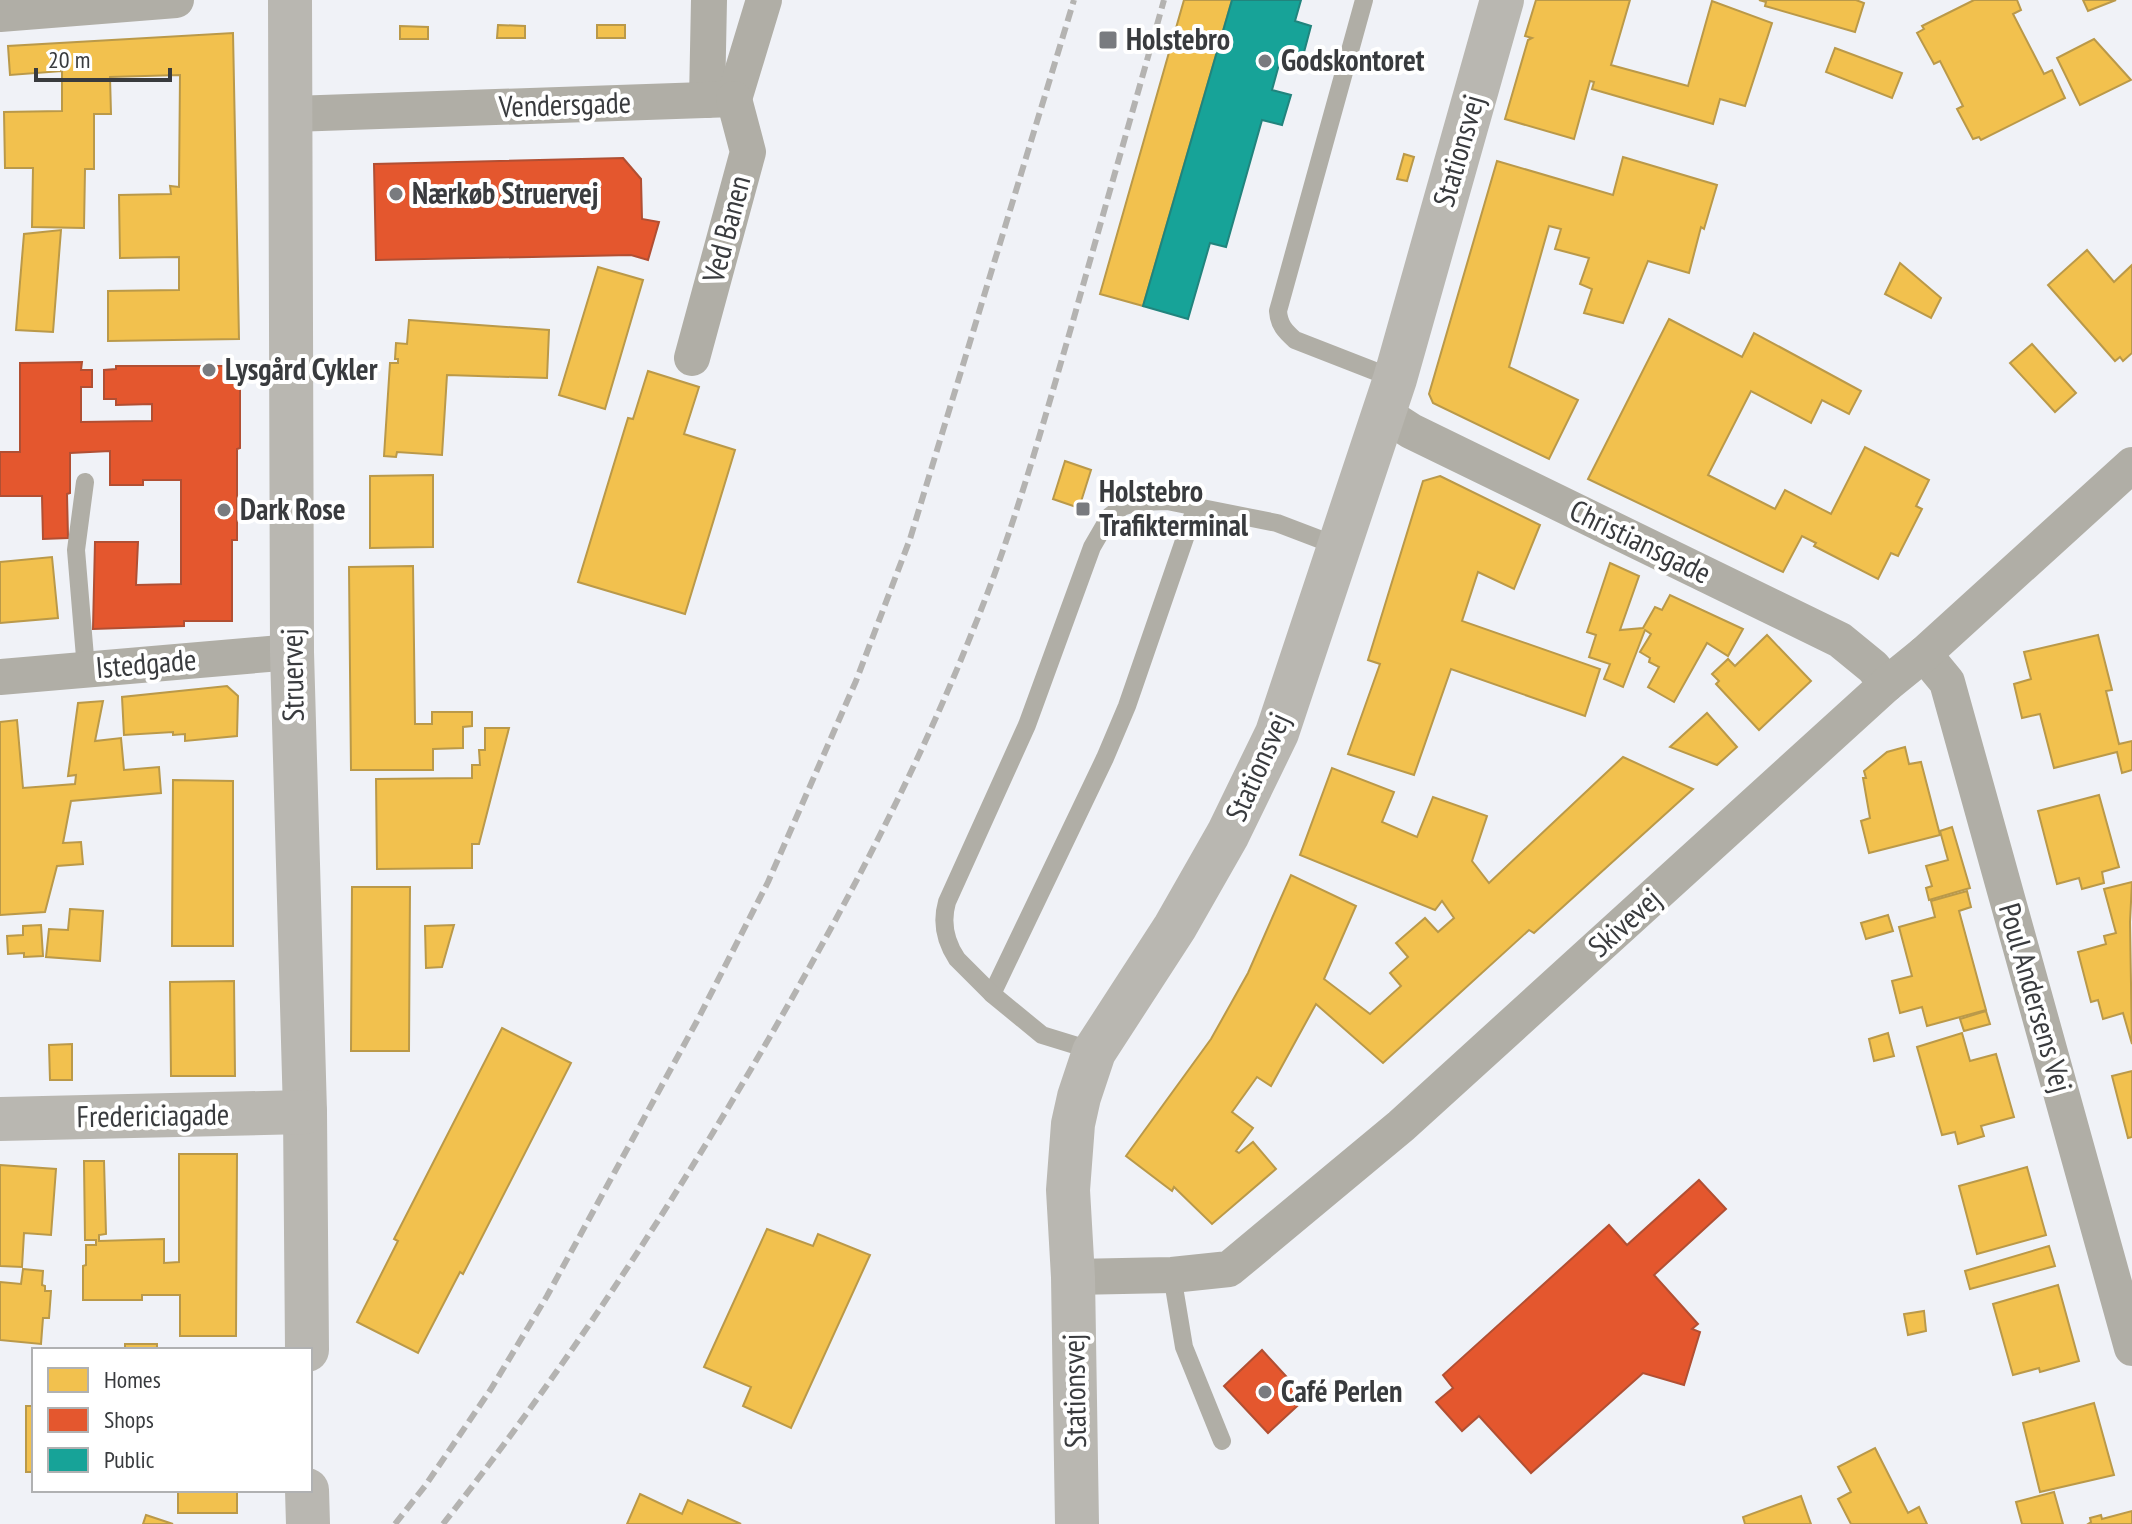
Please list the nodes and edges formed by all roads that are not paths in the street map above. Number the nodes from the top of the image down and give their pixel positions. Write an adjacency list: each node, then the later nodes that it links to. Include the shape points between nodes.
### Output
1 (176, 0): 7 (street)
2 (290, 0): 9 (street, Struervej)
3 (709, 0): 8 (street, Ved Banen)
4 (764, 0): 8 (street)
5 (1364, 0): 11 (lane, via 1278,311 1284,331 1295,340)
6 (1502, 0): 11 (street, Stationsvej)
7 (0, 14)
8 (721, 100): 9 (street, Vendersgade); 10 (street, Ved Banen, via 748,152)
9 (292, 114): 16 (street, Struervej)
10 (692, 358)
11 (1389, 396): 15 (street, Stationsvej); 20 (street, Christiansgade, via 1411,431 1840,640)
12 (2132, 465): 17 (street, Skivevej)
13 (85, 482): 18 (lane, via 76,550)
14 (1196, 506): 15 (lane, via 1277,523); 21 (lane, via 1127,706); 21 (lane, via 1155,499 1122,507 1110,516 1092,547 1027,725 945,907 950,948)
15 (1340, 547): 22 (street, Stationsvej, via 1277,733 1242,805 1175,927)
16 (292, 652): 18 (street, Istedgade); 23 (street, Struervej)
17 (1924, 654): 20 (street, Skivevej); 28 (street, Poul Andersens Vej, via 1947,682)
18 (86, 669): 19 (street, Istedgade)
19 (0, 677)
20 (1887, 684): 25 (street, Skivevej, via 1401,1126 1240,1260 1229,1269)
21 (992, 994): 22 (lane, via 1042,1035)
22 (1094, 1052): 26 (street, Stationsvej, via 1073,1124 1068,1190)
23 (305, 1112): 24 (street, Fredericiagade); 27 (street, Struervej)
24 (0, 1119)
25 (1172, 1275): 26 (street, Skivevej); 29 (lane, via 1184,1347)
26 (1073, 1277): 32 (street, Stationsvej)
27 (307, 1348)
28 (2132, 1348)
29 (1222, 1441)
30 (307, 1492): 31 (street)
31 (308, 1524)
32 (1077, 1524)

